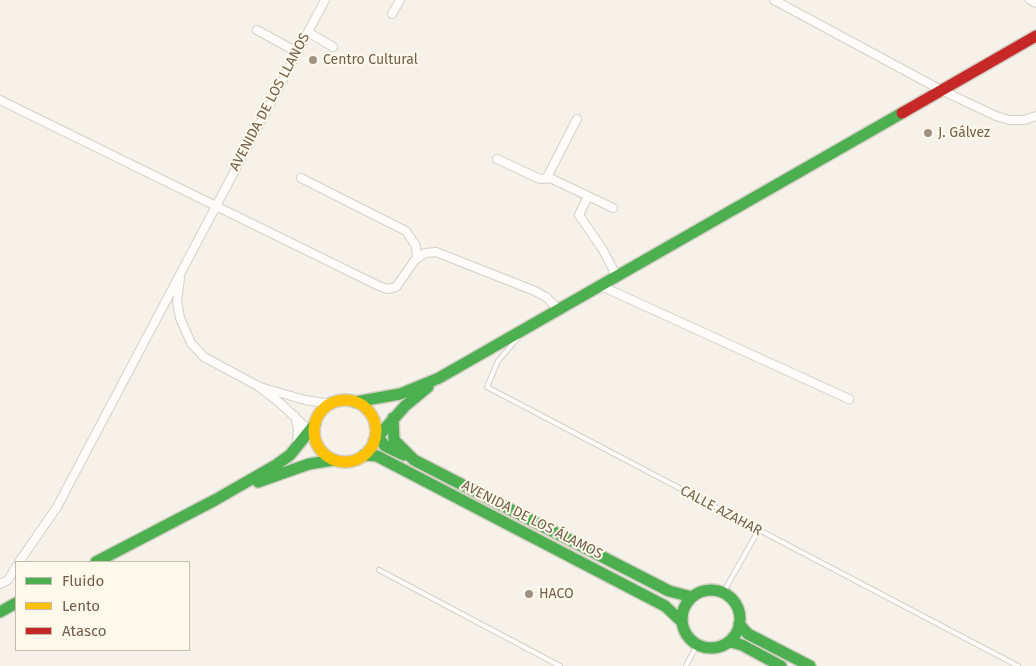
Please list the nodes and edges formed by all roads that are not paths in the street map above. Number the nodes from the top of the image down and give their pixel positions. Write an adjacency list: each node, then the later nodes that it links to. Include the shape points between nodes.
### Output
1 (325, 0): 8 (street, AVENIDA DE LOS LLANOS)
2 (400, 0): 6 (street)
3 (774, 0): 12 (street)
4 (1030, 0): 5 (street)
5 (1036, 3)
6 (392, 14)
7 (257, 30): 11 (street)
8 (308, 32): 10 (street); 11 (street, AVENIDA DE LOS LLANOS)
9 (1036, 36): 12 (main road)
10 (333, 47)
11 (297, 52): 20 (street, AVENIDA DE LOS LLANOS)
12 (941, 90): 14 (street, via 996,116 1024,120); 24 (main road)
13 (0, 100): 20 (street)
14 (1036, 116)
15 (577, 119): 18 (street)
16 (497, 159): 18 (street, via 540,180)
17 (301, 178): 22 (street, via 406,231 416,246)
18 (546, 179): 19 (street)
19 (588, 196): 21 (street); 24 (street, via 579,215)
20 (215, 205): 22 (street, via 387,289 396,287); 23 (street, AVENIDA DE LOS LLANOS)
21 (613, 208)
22 (417, 258): 26 (street, via 436,252 535,291)
23 (183, 266): 29 (street, via 177,302 191,343 209,360); 43 (street, AVENIDA DE LOS LLANOS, via 56,506)
24 (617, 277): 25 (main road)
25 (601, 286): 26 (main road); 30 (street)
26 (559, 310): 27 (main road)
27 (524, 329): 28 (main road); 42 (lane, CALLE AZAHAR, via 498,361 486,387)
28 (439, 378): 31 (main road, via 400,394); 34 (main road)
29 (258, 386): 32 (street); 33 (street)
30 (849, 400)
31 (355, 402): 32 (main road); 36 (main road, via 373,418)
32 (331, 404): 35 (main road, via 324,409)
33 (294, 414): 35 (street); 37 (street, via 298,428)
34 (393, 418): 36 (main road); 40 (main road, AVENIDA DE LOS ÁLAMOS, via 394,440)
35 (313, 430): 37 (main road); 39 (main road, via 318,446)
36 (376, 438): 38 (main road); 40 (main road, AVENIDA DE LOS ÁLAMOS)
37 (296, 448): 41 (main road, via 276,465)
38 (364, 455): 39 (main road, via 344,462); 52 (main road, AVENIDA DE LOS ÁLAMOS, via 378,456 666,606)
39 (334, 460): 41 (main road, via 281,472)
40 (414, 460): 49 (main road, AVENIDA DE LOS ÁLAMOS, via 670,591)
41 (215, 500): 44 (main road)
42 (758, 531): 48 (lane); 60 (lane, CALLE AZAHAR)
43 (20, 561)
44 (98, 561)
45 (15, 569): 47 (street, via 8,580)
46 (379, 570): 56 (lane)
47 (0, 584)
48 (723, 593): 49 (main road, via 711,590); 53 (main road, via 737,607)
49 (692, 597): 52 (main road, via 686,603)
50 (15, 604): 51 (main road)
51 (0, 612)
52 (681, 621): 55 (main road, via 690,640)
53 (739, 624): 54 (main road); 59 (main road, via 748,634)
54 (731, 642): 55 (main road, via 711,648); 58 (main road)
55 (697, 645): 57 (lane)
56 (560, 666)
57 (686, 666)
58 (781, 666)
59 (810, 666)
60 (1018, 666)

